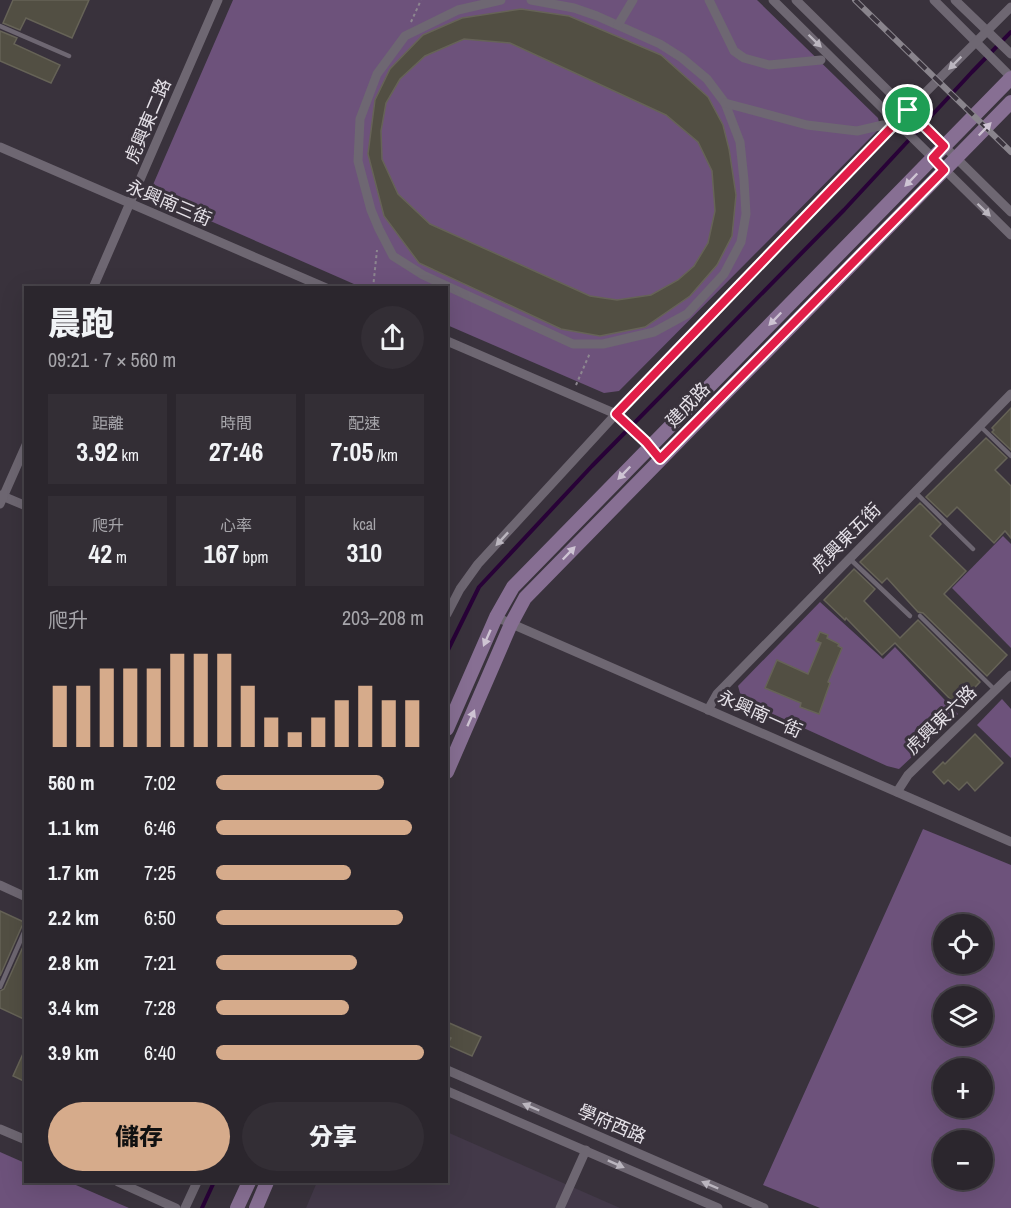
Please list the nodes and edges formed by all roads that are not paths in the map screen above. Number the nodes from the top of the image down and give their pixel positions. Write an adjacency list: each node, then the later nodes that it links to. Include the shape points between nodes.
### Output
1 (218, 0): 29 (street, 虎興東二路)
2 (501, 0): 34 (street, via 458,10 405,36 377,74 360,118 358,161 379,229 393,256)
3 (531, 0): 11 (street, via 574,8)
4 (633, 0): 11 (street)
5 (709, 0): 17 (street, via 734,51 744,58 769,65)
6 (773, 0): 22 (street, one-way to 22)
7 (796, 0): 21 (street)
8 (934, 0): 14 (street)
9 (955, 0): 13 (street)
10 (1011, 7): 13 (street)
11 (618, 25): 20 (street, via 682,58)
12 (0, 26): 16 (lane)
13 (990, 34): 14 (street); 15 (street)
14 (979, 44): 18 (street); 21 (street, one-way to 21)
15 (1011, 54)
16 (69, 56)
17 (821, 60)
18 (1010, 76): 24 (street, 建成路)
19 (1011, 102): 27 (street, 建成路, one-way to 19)
20 (725, 103): 23 (street, via 807,125 857,131); 35 (street, via 740,142 746,214 741,242 724,274 687,314 654,332 626,340 573,344)
21 (910, 113): 22 (street); 24 (street)
22 (900, 124): 26 (street); 38 (street)
23 (883, 125)
24 (942, 144): 26 (street, 建成路); 27 (street)
25 (0, 147): 29 (street, 永興南三街)
26 (931, 156): 28 (street); 40 (street, 建成路, one-way to 40)
27 (957, 158): 28 (street, 建成路); 30 (street)
28 (944, 170): 31 (street, one-way to 31); 43 (street, 建成路)
29 (130, 204): 32 (street, 虎興東二路); 33 (street, 永興南三街)
30 (1011, 212)
31 (1011, 235)
32 (94, 286)
33 (321, 286)
34 (447, 286)
35 (448, 286)
36 (448, 340): 38 (street)
37 (1011, 394): 39 (street, 虎興東五街)
38 (619, 417): 40 (street); 49 (street, one-way to 49, via 478,564)
39 (980, 426): 42 (lane); 44 (street, 虎興東五街)
40 (648, 445): 43 (street); 52 (street, 建成路, one-way to 52, via 513,587)
41 (24, 449): 45 (street)
42 (1011, 456)
43 (660, 459): 53 (street, 建成路, one-way to 43, via 525,598)
44 (915, 492): 47 (lane); 48 (street, 虎興東五街)
45 (1, 498): 46 (street)
46 (24, 505)
47 (973, 549)
48 (849, 558): 50 (lane); 56 (street, 虎興東五街, via 717,694)
49 (448, 612)
50 (910, 616)
51 (920, 616): 55 (lane)
52 (496, 617): 53 (street, 永興南一街); 57 (street, 建成路, one-way to 57)
53 (512, 624): 56 (street, 永興南一街); 58 (street, 建成路, one-way to 53)
54 (1011, 675): 55 (street, 虎興東六路)
55 (996, 690): 59 (street, 虎興東六路, via 908,775)
56 (708, 710): 59 (street, 永興南一街)
57 (448, 727)
58 (448, 770)
59 (897, 792): 60 (street, 永興南一街)
60 (1011, 842)
61 (0, 885): 62 (street)
62 (24, 896)
63 (24, 933): 64 (lane)
64 (0, 987)
65 (448, 1071): 80 (street, 學府西路, one-way to 65)
66 (448, 1091): 69 (street, 學府西路)
67 (0, 1129): 68 (street)
68 (24, 1139)
69 (586, 1150): 78 (street); 79 (street, 學府西路, one-way to 79)
70 (120, 1183): 74 (street)
71 (197, 1183): 75 (street)
72 (249, 1183): 76 (street)
73 (267, 1183): 77 (street)
74 (176, 1208)
75 (185, 1208)
76 (237, 1208)
77 (256, 1208)
78 (560, 1208)
79 (718, 1208)
80 (764, 1208)

